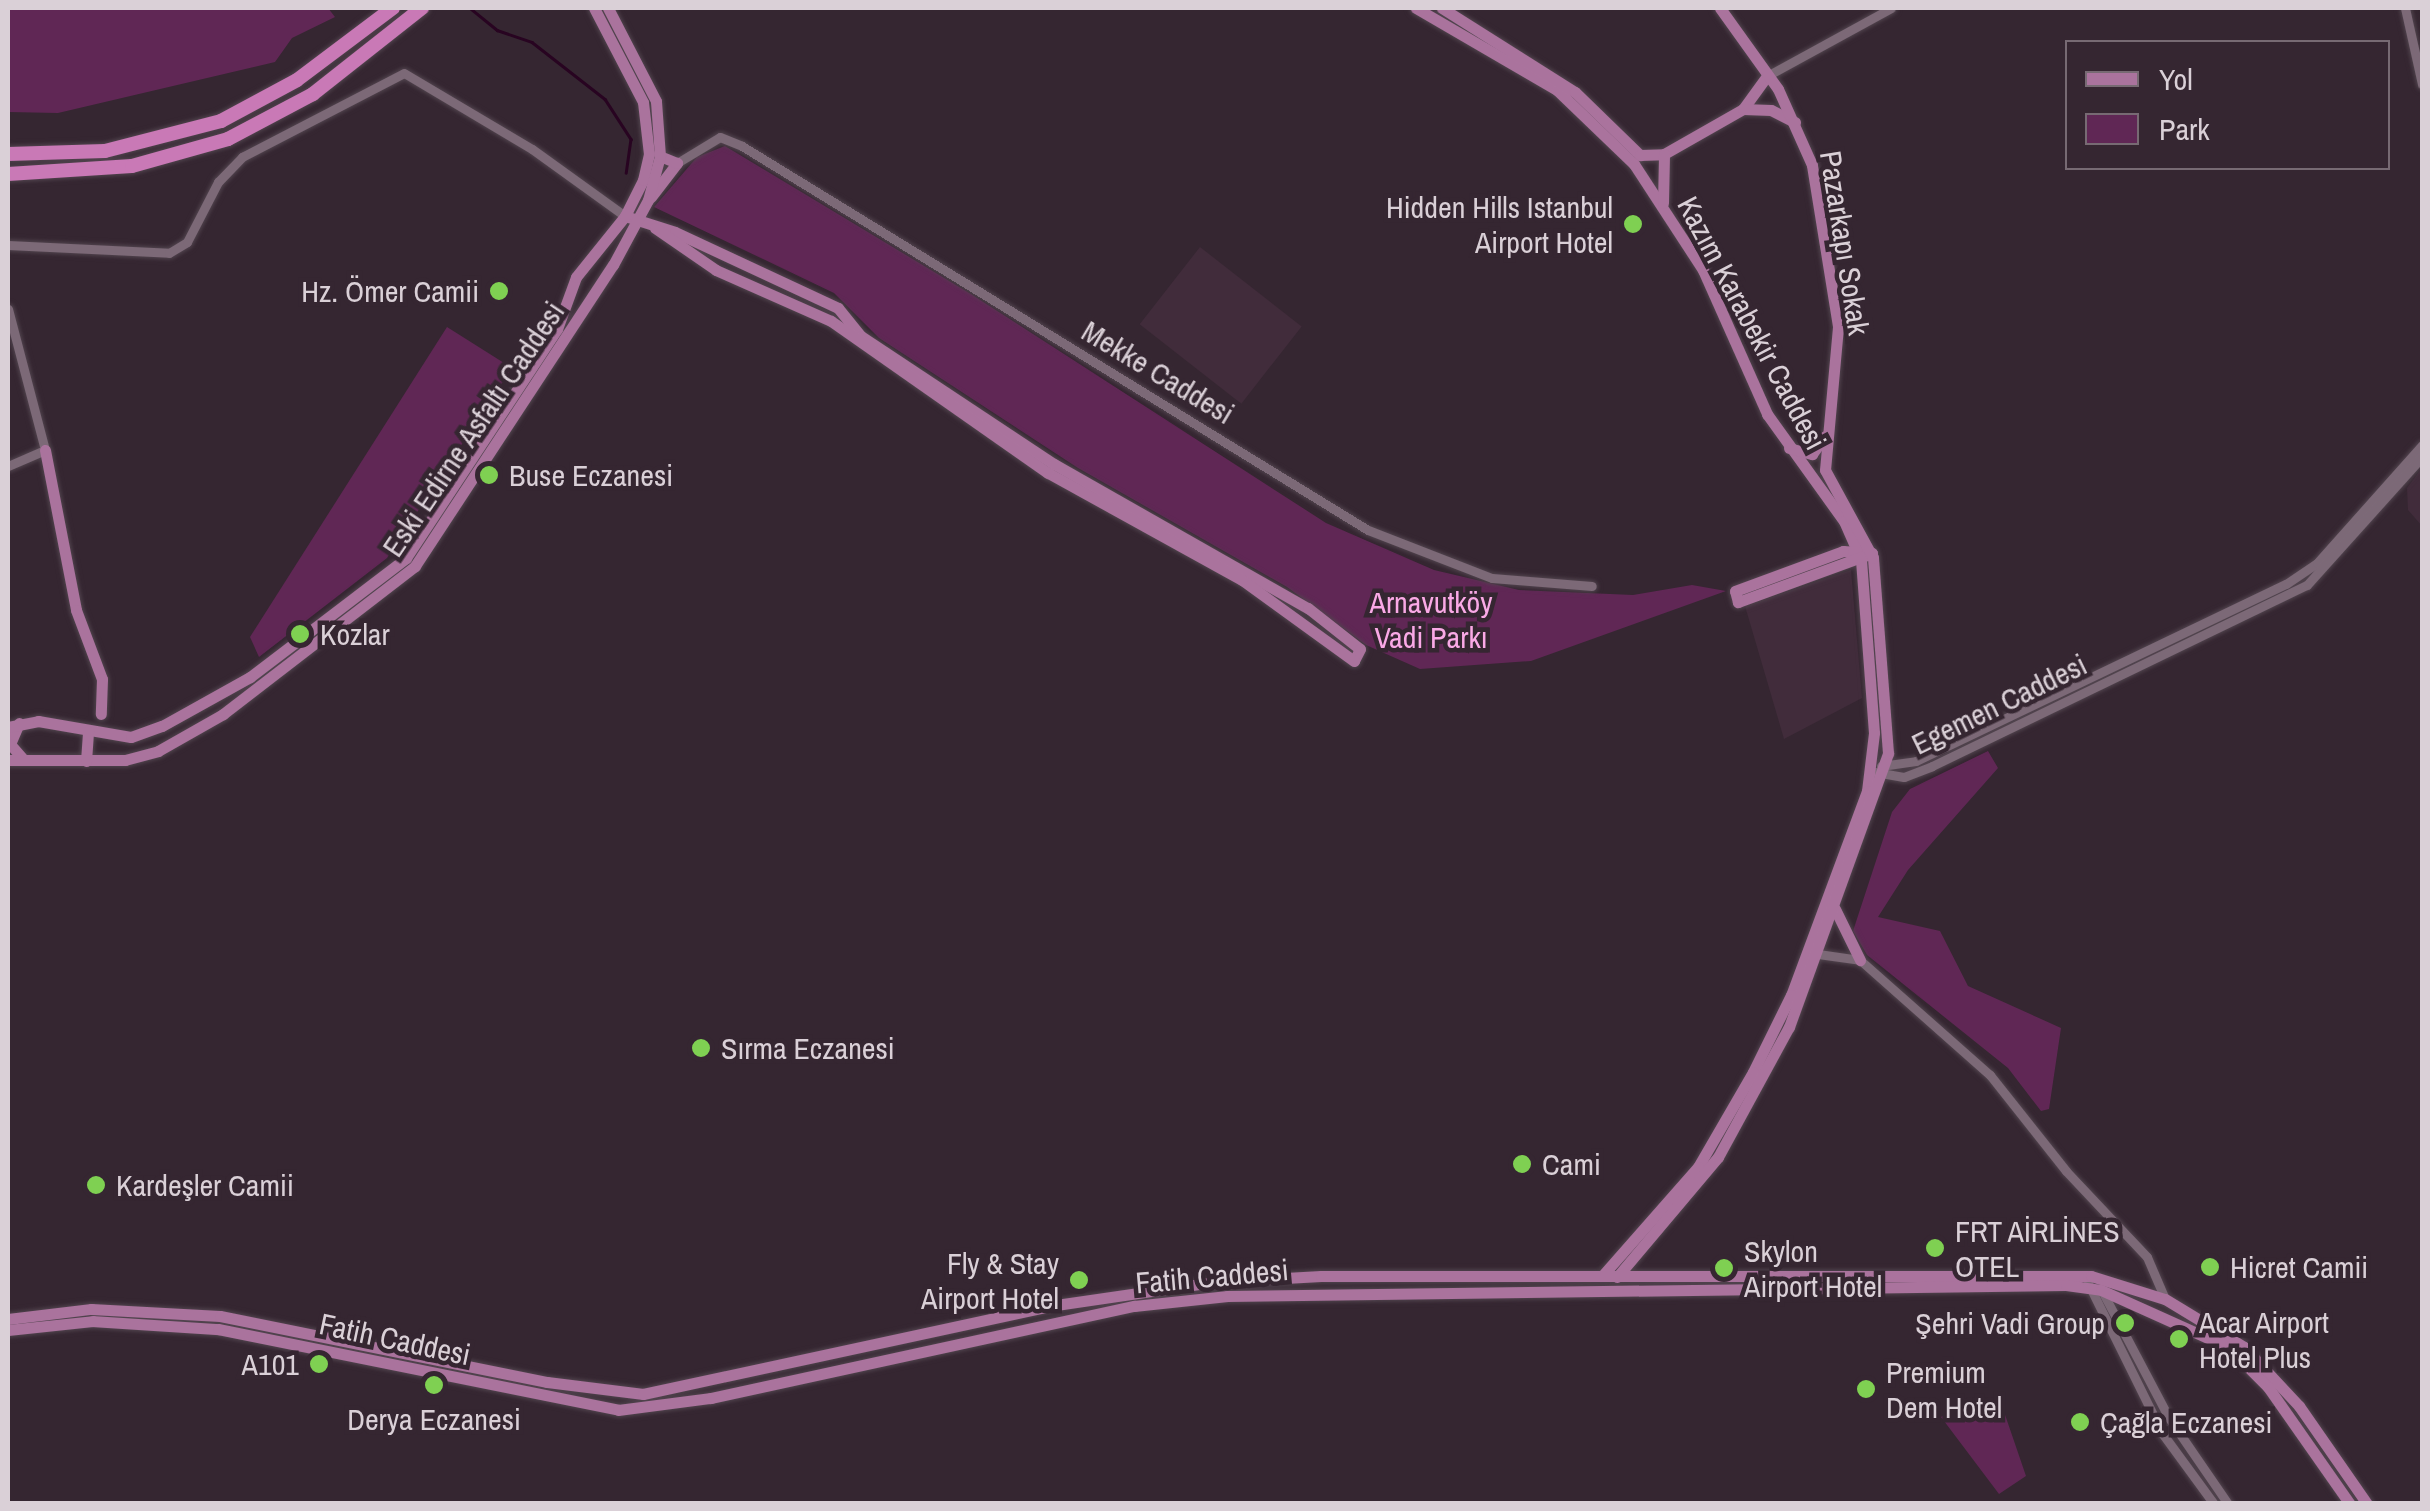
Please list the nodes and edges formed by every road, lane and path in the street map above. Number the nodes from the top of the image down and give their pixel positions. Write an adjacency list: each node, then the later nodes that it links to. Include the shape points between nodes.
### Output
1 (393, 8): 14 (highway, via 298,80 202,128 106,151)
2 (422, 8): 18 (highway, via 327,84 244,132 170,158)
3 (594, 8): 23 (main road, Eski Edirne Asfaltı Caddesi, via 648,123 643,180)
4 (608, 8): 16 (main road, Eski Edirne Asfaltı Caddesi, via 656,101)
5 (1416, 8): 22 (main road, Kazım Karabekir Caddesi, via 1575,104 1614,140)
6 (1442, 8): 15 (main road, via 1575,92 1640,155)
7 (1720, 8): 10 (main road, Pazarkapı Sokak)
8 (1891, 8): 10 (street)
9 (2405, 8): 11 (street)
10 (1767, 76): 12 (main road); 13 (main road, Pazarkapı Sokak)
11 (2422, 84)
12 (1743, 108): 13 (main road, via 1770,110); 15 (main road)
13 (1795, 122): 33 (main road, Pazarkapı Sokak, via 1812,166 1838,326)
14 (8, 152)
15 (1664, 154): 22 (main road, via 1659,170)
16 (660, 156): 17 (main road); 21 (main road, Eski Edirne Asfaltı Caddesi)
17 (677, 163): 21 (main road); 41 (street, Mekke Caddesi, via 720,137 981,290 1325,508 1492,578)
18 (79, 173): 19 (highway); 20 (highway)
19 (8, 174)
20 (8, 184)
21 (648, 200): 24 (main road, Eski Edirne Asfaltı Caddesi)
22 (1666, 210): 35 (main road, Kazım Karabekir Caddesi)
23 (624, 216): 24 (main road); 25 (street, via 532,150 404,73 242,157 218,182 186,242 169,254); 26 (main road, Eski Edirne Asfaltı Caddesi)
24 (640, 220): 27 (main road, Eski Edirne Asfaltı Caddesi); 39 (main road, via 798,289)
25 (8, 245)
26 (598, 247): 27 (main road, via 613,251); 28 (main road, Eski Edirne Asfaltı Caddesi, via 576,277)
27 (613, 265): 29 (main road, Eski Edirne Asfaltı Caddesi)
28 (570, 300): 29 (main road); 31 (main road, Eski Edirne Asfaltı Caddesi)
29 (588, 303): 32 (main road, Eski Edirne Asfaltı Caddesi)
30 (8, 309): 36 (street)
31 (532, 365): 32 (main road); 43 (main road, Eski Edirne Asfaltı Caddesi, via 406,558)
32 (538, 379): 43 (main road, Eski Edirne Asfaltı Caddesi, via 415,566)
33 (1828, 427): 35 (main road, via 1812,454); 40 (main road, Kazım Karabekir Caddesi, via 1830,485 1858,520)
34 (2422, 445): 51 (street, Egemen Caddesi, via 2317,563 2286,584 1916,761)
35 (1789, 448): 40 (main road, Kazım Karabekir Caddesi)
36 (45, 450): 38 (street); 44 (main road, via 76,610 102,679)
37 (2422, 458): 51 (street, Egemen Caddesi, via 2308,585 1932,766 1904,777)
38 (8, 466)
39 (1051, 469): 39 (main road, via 1242,580 1354,662 1360,648 1254,574)
40 (1863, 554): 42 (main road); 51 (main road, Kazım Karabekir Caddesi)
41 (1592, 586)
42 (1737, 596)
43 (253, 683): 47 (main road, Eski Edirne Asfaltı Caddesi, via 145,732); 50 (main road, Eski Edirne Asfaltı Caddesi, via 158,751)
44 (102, 714): 46 (main road); 47 (main road)
45 (13, 725): 46 (main road, Eski Edirne Asfaltı Caddesi); 49 (main road, via 10,744)
46 (82, 729): 47 (main road, Eski Edirne Asfaltı Caddesi); 50 (main road)
47 (107, 736)
48 (8, 760): 49 (main road, Eski Edirne Asfaltı Caddesi)
49 (24, 760): 50 (main road, Eski Edirne Asfaltı Caddesi)
50 (86, 761)
51 (1881, 770): 52 (main road, Kazım Karabekir Caddesi); 56 (main road, Kazım Karabekir Caddesi, via 1753,1072 1698,1167)
52 (1835, 909): 53 (main road, Kazım Karabekir Caddesi); 54 (main road)
53 (1818, 954): 54 (street); 55 (main road, Kazım Karabekir Caddesi, via 1789,1027 1718,1157)
54 (1860, 960): 59 (street, via 1990,1075 2066,1171 2148,1256)
55 (1618, 1274): 56 (main road, Fatih Caddesi); 57 (main road, Fatih Caddesi); 58 (main road, Kazım Karabekir Caddesi)
56 (1602, 1275): 58 (main road); 62 (main road, Fatih Caddesi, via 1214,1282 1056,1306)
57 (2094, 1283): 58 (main road, Fatih Caddesi); 59 (main road, Fatih Caddesi); 64 (street, via 2162,1433); 65 (street, via 2169,1418); 66 (main road, Fatih Caddesi, via 2213,1337 2240,1357)
58 (1607, 1289): 63 (main road, Fatih Caddesi, via 1322,1292 1134,1306)
59 (2165, 1299): 67 (main road, Fatih Caddesi, via 2220,1327 2274,1377)
60 (8, 1318): 62 (main road, Fatih Caddesi, via 91,1309 220,1316 616,1394 670,1392)
61 (8, 1330): 63 (main road, Fatih Caddesi, via 93,1322 218,1329 618,1410)
62 (791, 1363): 63 (main road)
63 (795, 1378)
64 (2214, 1504)
65 (2228, 1504)
66 (2350, 1504)
67 (2367, 1504)

